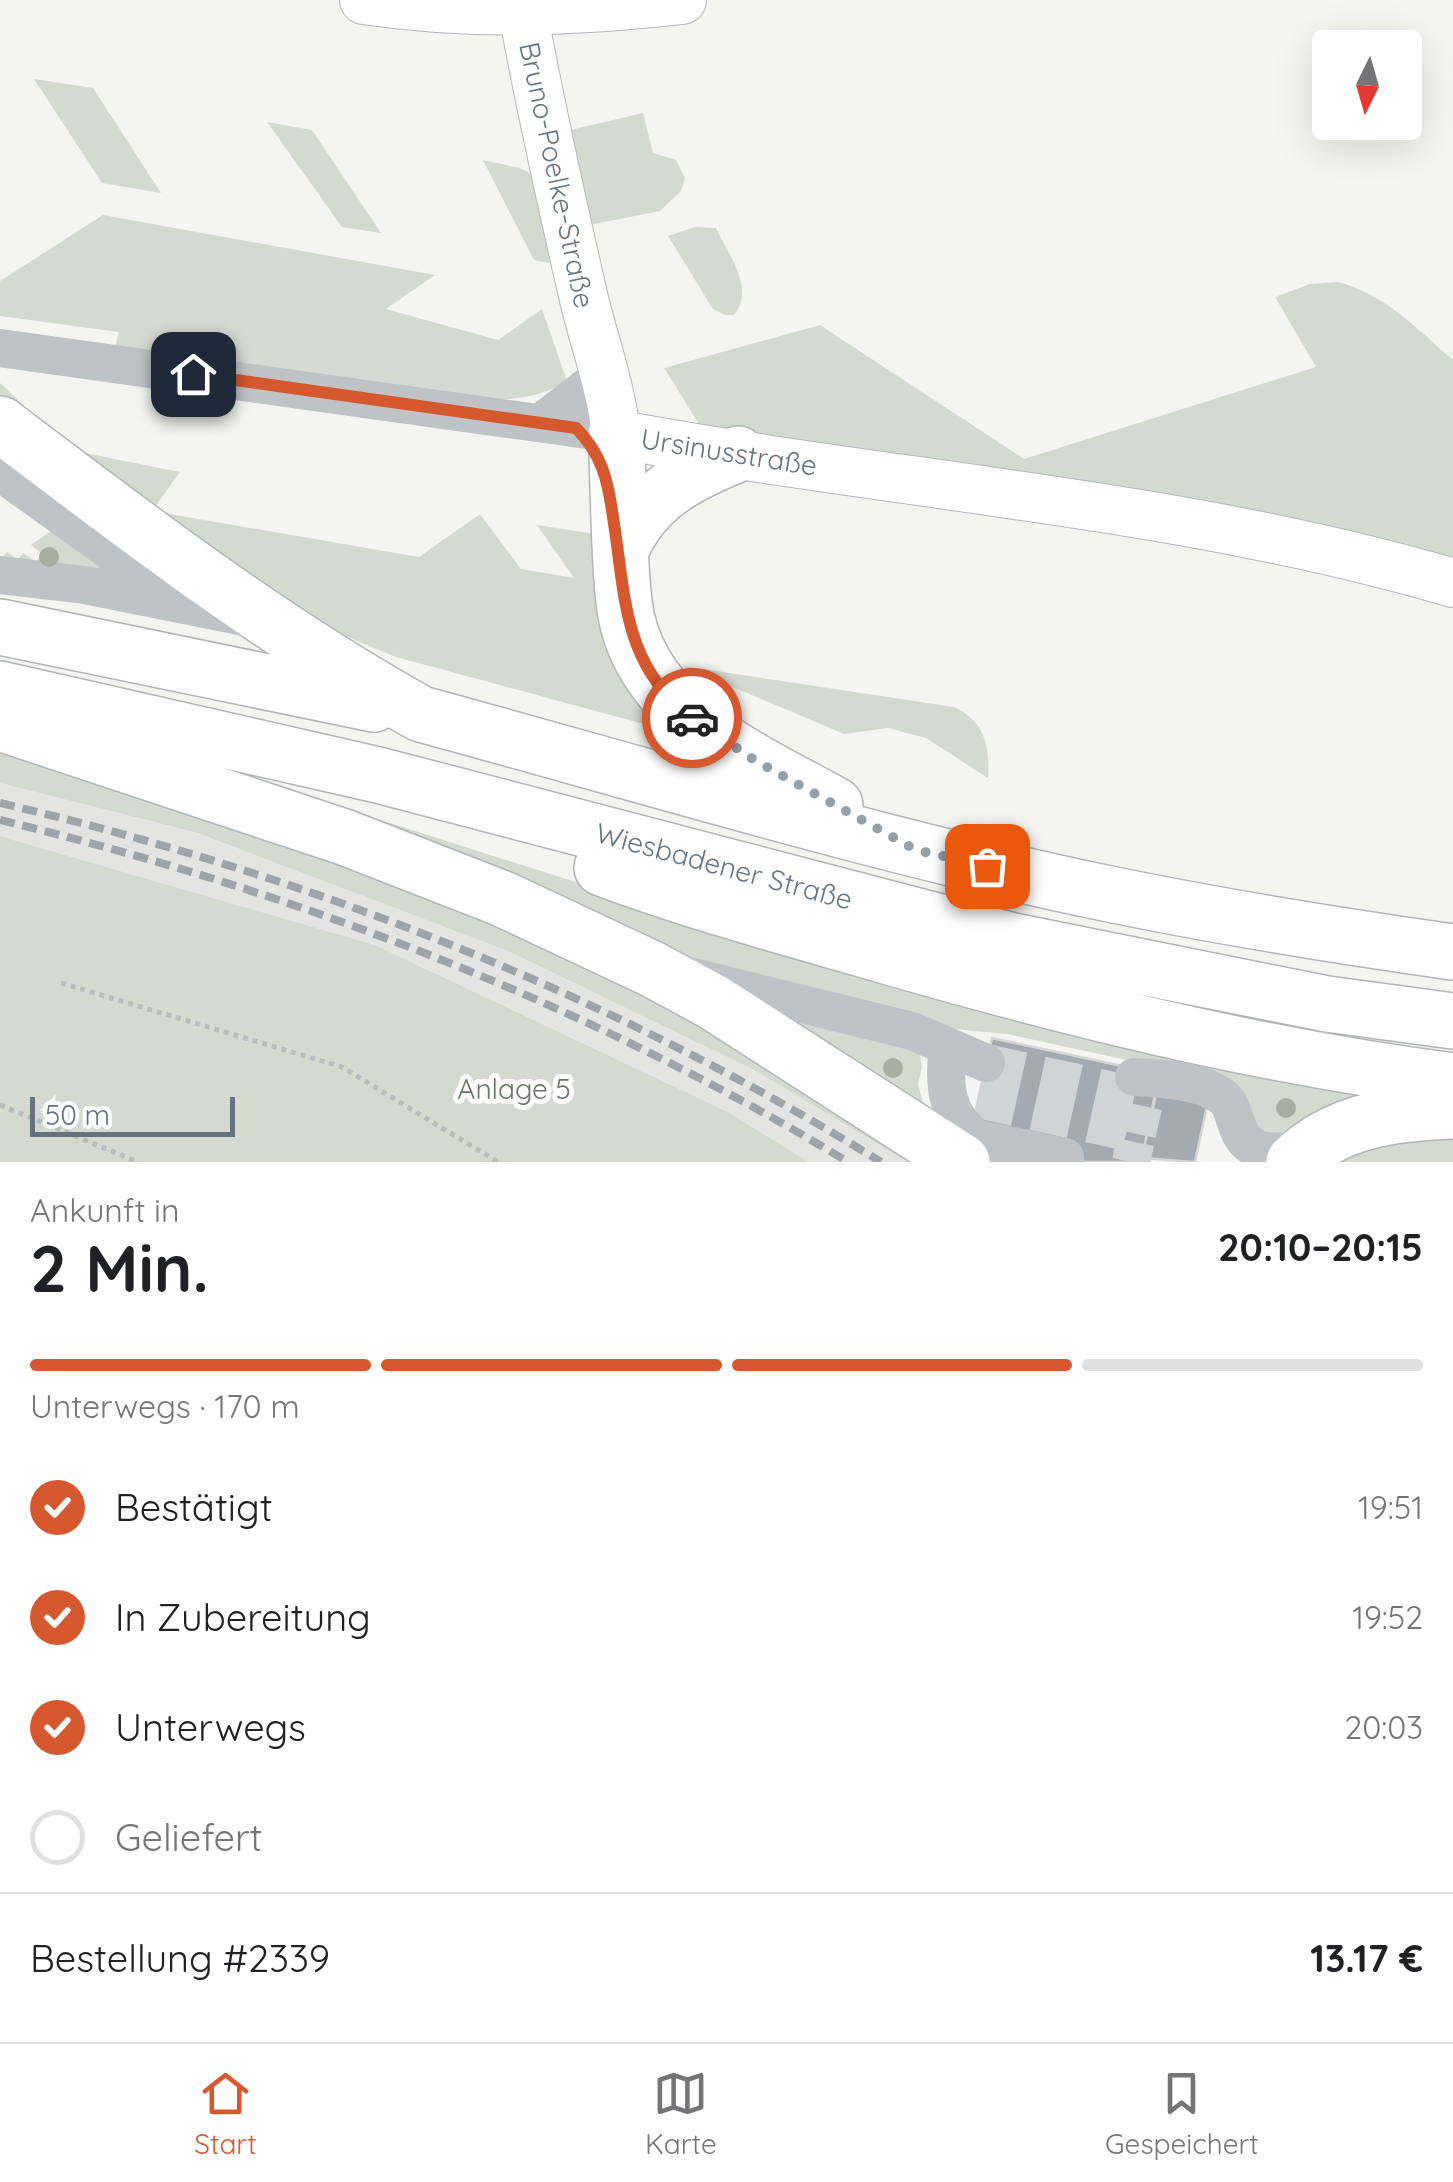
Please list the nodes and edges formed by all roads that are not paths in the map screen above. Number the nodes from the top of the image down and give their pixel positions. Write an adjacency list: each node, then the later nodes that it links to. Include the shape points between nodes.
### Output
1 (364, 0): 3 (main road)
2 (682, 0): 3 (main road)
3 (523, 13): 5 (main road, Bruno-Poelke-Straße, via 551,162 610,388)
4 (0, 348): 5 (street, Ursinusstraße)
5 (581, 417): 7 (main road, Ursinusstraße); 9 (highway)
6 (0, 424): 13 (highway)
7 (738, 454): 9 (highway, via 664,491 631,528); 11 (main road, Ursinusstraße, via 1256,535)
8 (0, 469): 12 (street, via 110,552)
9 (622, 561): 19 (highway, via 624,604 640,657 682,710 756,761)
10 (0, 575): 12 (street)
11 (1453, 584)
12 (151, 596): 13 (street)
13 (276, 626): 16 (highway)
14 (0, 627): 16 (highway)
15 (0, 689): 18 (highway, Wiesbadener Straße)
16 (421, 714): 19 (highway)
17 (0, 722): 21 (highway, via 386,852)
18 (378, 775): 22 (highway, Wiesbadener Straße, via 1013,941 1327,1004); 23 (highway, via 607,870 1028,998 1205,1040)
19 (916, 850): 20 (highway, via 1275,927)
20 (1453, 952)
21 (652, 969): 26 (highway); 26 (street, via 912,1031 948,1046 975,1075 955,1116)
22 (1453, 1021)
23 (1453, 1082)
24 (1143, 1084): 27 (street, via 1216,1092 1229,1102 1247,1144)
25 (1453, 1111): 27 (highway, via 1371,1121)
26 (968, 1150): 28 (street); 29 (street)
27 (1277, 1156)
28 (1065, 1157)
29 (1008, 1162)

